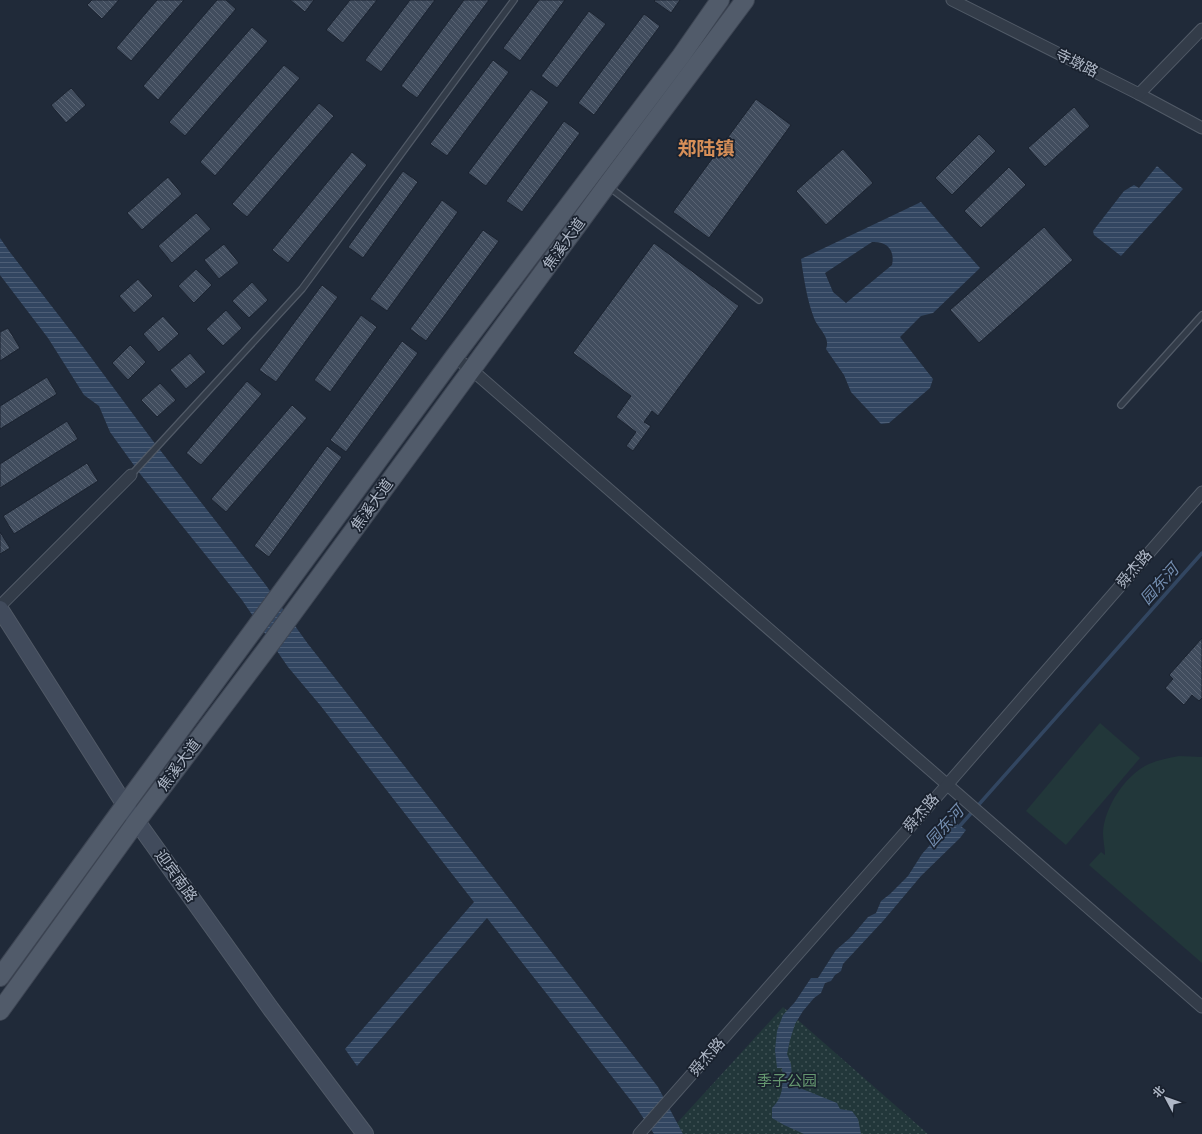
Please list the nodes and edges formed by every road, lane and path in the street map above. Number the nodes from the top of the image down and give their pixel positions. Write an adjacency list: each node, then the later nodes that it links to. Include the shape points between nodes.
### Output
1 (514, 0): 14 (lane, via 302,289)
2 (720, 0): 11 (main road, 焦溪大道, via 681,56)
3 (745, 0): 8 (main road, 焦溪大道)
4 (952, 0): 6 (street, 寺墩路)
5 (1202, 29): 6 (street)
6 (1139, 94): 7 (street, 寺墩路)
7 (1202, 128)
8 (607, 185): 9 (lane); 12 (main road, 焦溪大道)
9 (759, 300)
10 (1202, 315): 13 (lane)
11 (454, 357): 12 (street); 18 (main road, 焦溪大道)
12 (472, 370): 17 (street); 19 (main road, 焦溪大道)
13 (1121, 405)
14 (131, 475): 16 (street)
15 (1202, 492): 17 (street, 舜杰路)
16 (0, 607): 18 (street, 迎宾南路)
17 (947, 785): 21 (street); 24 (street, 舜杰路)
18 (125, 805): 19 (street, 迎宾南路); 20 (main road, 焦溪大道)
19 (137, 821): 22 (main road, 焦溪大道); 23 (street, 迎宾南路)
20 (0, 977)
21 (1202, 1007)
22 (0, 1010)
23 (365, 1134)
24 (639, 1134)

